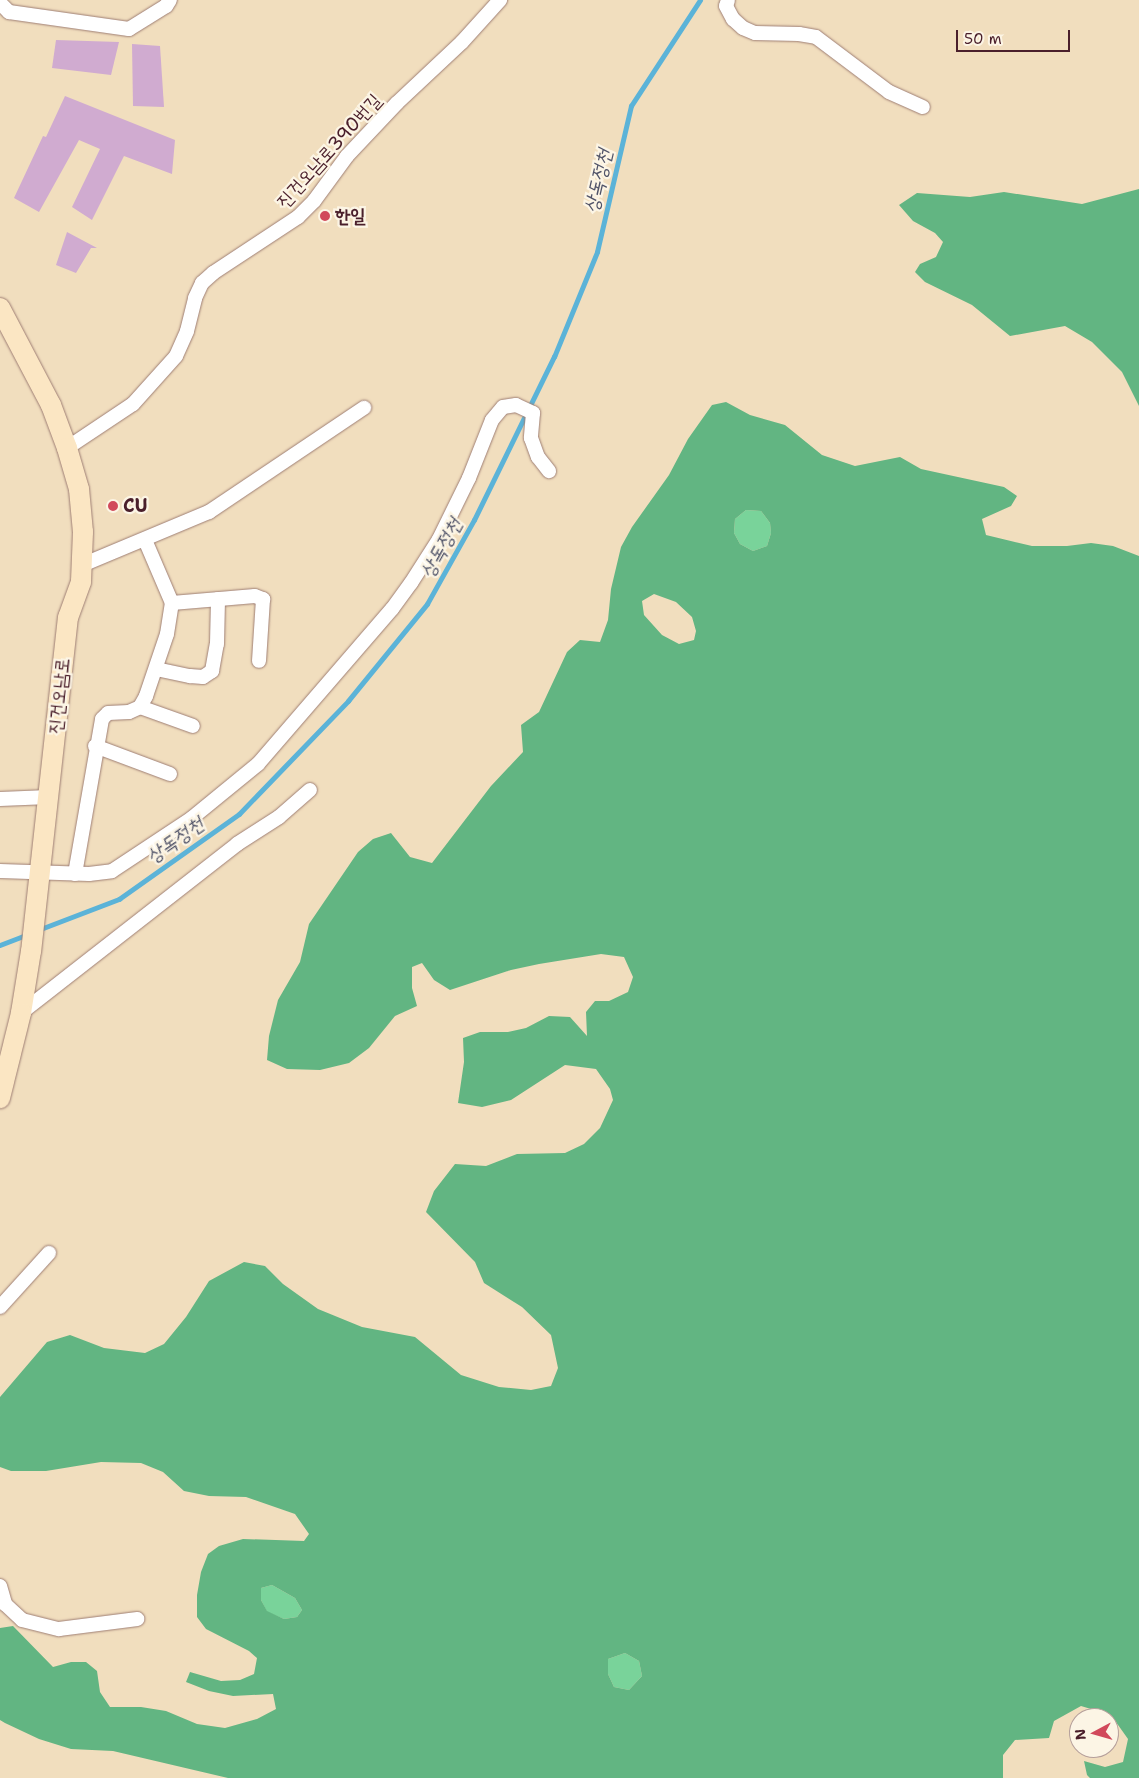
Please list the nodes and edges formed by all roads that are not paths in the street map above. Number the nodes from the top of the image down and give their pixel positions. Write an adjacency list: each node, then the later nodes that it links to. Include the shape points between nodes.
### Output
1 (170, 0): 4 (street, via 166,6 129,28 9,12)
2 (500, 0): 8 (street, 진건오남로390번길, via 347,156 298,217 202,283 176,356 133,404)
3 (728, 0): 5 (street, via 726,6 733,20 743,28 755,33 816,37 890,92)
4 (0, 3)
5 (923, 107)
6 (0, 308): 8 (main road, 진건오남로, via 52,405)
7 (364, 408): 10 (street, via 209,512)
8 (67, 448): 11 (main road, 진건오남로, via 79,489)
9 (549, 471): 25 (street, via 534,449 531,433 535,415 526,408 507,405 497,412 439,539 392,609 258,764 192,818 119,867 102,874)
10 (145, 540): 11 (street); 13 (street)
11 (82, 565): 21 (main road, 진건오남로, via 81,582 68,617)
12 (218, 599): 13 (street); 14 (street, via 255,596 263,600); 15 (street, via 217,644 212,671 203,677)
13 (172, 603): 15 (street)
14 (258, 661)
15 (156, 669): 16 (street)
16 (140, 707): 17 (street); 18 (street, via 105,715)
17 (193, 726)
18 (95, 746): 19 (street); 25 (street)
19 (170, 774)
20 (310, 790): 26 (street)
21 (49, 798): 22 (street); 24 (main road, 진건오남로)
22 (0, 799)
23 (0, 871): 24 (street)
24 (40, 872): 25 (street); 26 (main road, 진건오남로)
25 (75, 874)
26 (21, 1013): 27 (main road, 진건오남로)
27 (0, 1098)
28 (49, 1253): 29 (street)
29 (0, 1307)
30 (0, 1586): 31 (street, via 5,1604 22,1620 59,1629)
31 (137, 1618)

